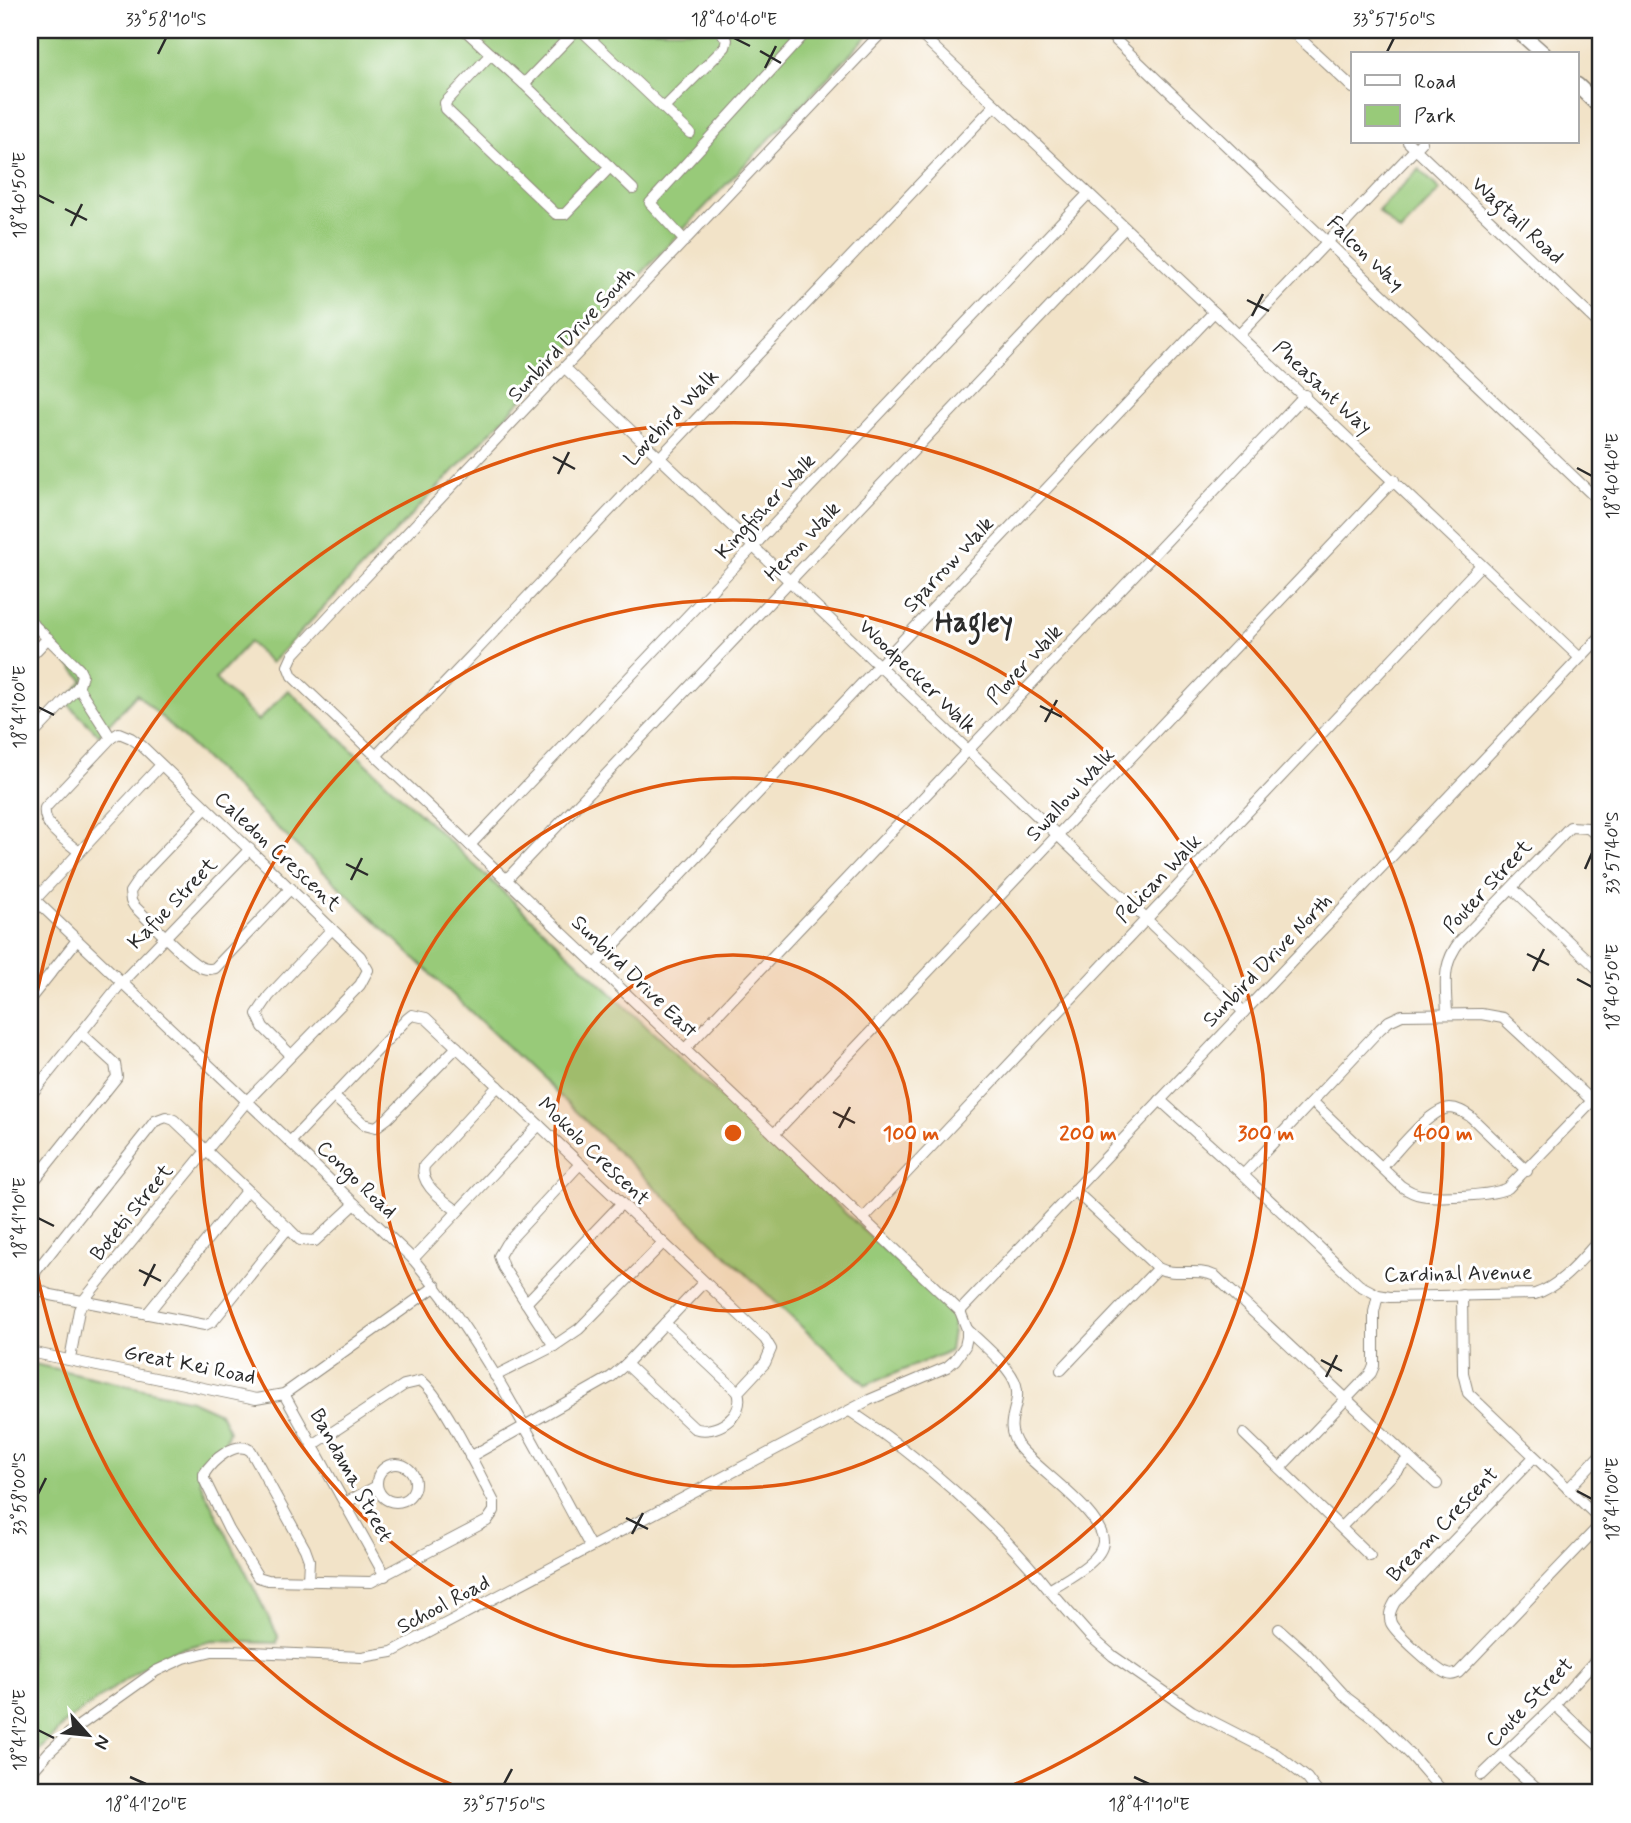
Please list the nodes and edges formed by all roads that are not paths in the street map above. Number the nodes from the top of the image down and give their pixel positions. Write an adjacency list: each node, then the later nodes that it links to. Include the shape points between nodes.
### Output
1 (465, 30): 11 (street)
2 (579, 30): 12 (street); 16 (street)
3 (720, 30): 16 (street, via 727,40 725,47)
4 (808, 30): 24 (street, via 650,203)
5 (884, 30): 24 (street, Sunbird Drive South)
6 (916, 30): 15 (street, Pheasant Way)
7 (1105, 30): 25 (street, Falcon Way)
8 (1291, 30): 13 (street)
9 (1517, 30): 10 (street)
10 (1542, 52)
11 (491, 54): 12 (street); 20 (street, via 445,103 446,109 527,187 561,216)
12 (524, 84): 20 (street)
13 (1351, 86)
14 (1578, 86): 17 (street)
15 (995, 105): 22 (street, Pheasant Way); 31 (street, Lovebird Walk)
16 (664, 108): 18 (street)
17 (1601, 108)
18 (690, 133)
19 (1415, 144): 25 (street); 27 (street, Wagtail Road)
20 (610, 167): 21 (street)
21 (634, 189)
22 (1088, 194): 23 (street, Pheasant Way); 34 (street, Kingfisher Walk)
23 (1125, 228): 26 (street, Pheasant Way); 36 (street, Heron Walk)
24 (685, 241): 29 (street, Sunbird Drive South)
25 (1326, 242): 28 (street); 33 (street, Falcon Way)
26 (1214, 312): 28 (street, Pheasant Way); 42 (street, Sparrow Walk)
27 (1601, 326)
28 (1239, 335): 30 (street, Pheasant Way)
29 (565, 368): 31 (street, Woodpecker Walk); 43 (street, Sunbird Drive South, via 290,658)
30 (1305, 396): 32 (street, Pheasant Way); 47 (street, Plover Walk)
31 (659, 457): 34 (street, Woodpecker Walk); 48 (street, Lovebird Walk)
32 (1394, 480): 35 (street, Pheasant Way); 51 (street, Swallow Walk)
33 (1601, 503)
34 (754, 546): 36 (street, Woodpecker Walk); 53 (street, Kingfisher Walk)
35 (1481, 565): 41 (street, Pheasant Way); 60 (street, Pelican Walk)
36 (790, 581): 42 (street, Woodpecker Walk); 56 (street, Heron Walk)
37 (30, 621): 39 (street)
38 (1601, 636): 41 (street, Sunbird Drive North)
39 (48, 638): 40 (street); 44 (street, via 79,669)
40 (30, 657)
41 (1580, 658): 68 (street, Sunbird Drive North)
42 (879, 665): 47 (street, Woodpecker Walk); 64 (street, Sparrow Walk)
43 (288, 666): 48 (street, Sunbird Drive East, via 292,676)
44 (78, 687): 45 (street); 46 (street)
45 (30, 738)
46 (111, 738): 49 (street, Caledon Crescent, via 126,734); 55 (street, via 44,814 48,824)
47 (969, 750): 51 (street, Woodpecker Walk); 72 (street, Plover Walk)
48 (376, 756): 53 (street, Sunbird Drive East)
49 (161, 765): 50 (street, Caledon Crescent); 55 (street)
50 (205, 809): 54 (street, Caledon Crescent); 62 (street, via 130,892 134,906)
51 (1058, 835): 60 (street, Woodpecker Walk); 83 (street, Swallow Walk)
52 (1601, 839): 58 (street, Pouter Street, via 1588,828 1570,827)
53 (470, 845): 56 (street, Sunbird Drive East)
54 (250, 849): 57 (street, Caledon Crescent); 62 (street, Kafue Street)
55 (79, 852): 59 (street)
56 (506, 880): 64 (street, Sunbird Drive East)
57 (291, 888): 61 (street, Caledon Crescent); 62 (street, via 215,968 197,965)
58 (1512, 888): 65 (street); 69 (street, Pouter Street, via 1449,958)
59 (32, 900): 63 (street, Congo Road)
60 (1146, 918): 68 (street, Woodpecker Walk); 96 (street, Pelican Walk)
61 (332, 929): 73 (street, via 257,1014 262,1027); 73 (street, Caledon Crescent, via 366,963 368,974)
62 (167, 937): 66 (street, Kafue Street)
63 (77, 940): 66 (street, Congo Road); 67 (street)
64 (596, 965): 72 (street, Sunbird Drive East)
65 (1601, 972)
66 (122, 982): 70 (street, Kafue Street); 78 (street, Congo Road)
67 (30, 999)
68 (1244, 1012): 77 (street, Sunbird Drive North)
69 (1447, 1014): 79 (street, via 1503,1018); 80 (street, via 1402,1015 1388,1021)
70 (81, 1032): 75 (street, Kafue Street); 90 (street, via 115,1063 117,1077)
71 (457, 1047): 74 (street, Mokolo Crescent); 76 (street, via 376,1127 364,1124); 76 (street, Mokolo Crescent, via 426,1018 412,1016)
72 (685, 1049): 83 (street, Sunbird Drive East)
73 (291, 1055): 78 (street, Caledon Crescent)
74 (498, 1086): 82 (street, Mokolo Crescent); 95 (street, via 424,1166 425,1181)
75 (30, 1096)
76 (333, 1096): 84 (street, Mokolo Crescent)
77 (1160, 1100): 89 (street, Cardinal Avenue); 92 (street, Sunbird Drive North)
78 (247, 1101): 84 (street, Congo Road); 85 (street, Boteti Street)
79 (1592, 1101): 81 (street); 88 (street)
80 (1313, 1102): 87 (street); 89 (street)
81 (1601, 1109)
82 (539, 1125): 86 (street, Mokolo Crescent); 95 (street)
83 (774, 1134): 96 (street, Sunbird Drive East)
84 (290, 1142): 93 (street, Congo Road)
85 (205, 1150): 91 (street); 106 (street, Boteti Street); 106 (street, via 170,1118 160,1118 148,1130 36,1271 38,1290)
86 (580, 1164): 94 (street, Mokolo Crescent); 107 (street, via 501,1250 499,1261)
87 (1382, 1167): 88 (street, via 1407,1191 1430,1196 1496,1193); 88 (street, via 1427,1120 1450,1108 1471,1117)
88 (1527, 1171)
89 (1242, 1175): 104 (street, Cardinal Avenue, via 1359,1285)
90 (30, 1186)
91 (247, 1189): 97 (street); 109 (street)
92 (1074, 1190): 101 (street); 108 (street, Sunbird Drive North)
93 (355, 1204): 97 (street, via 314,1241 300,1240); 100 (street, Congo Road)
94 (621, 1204): 99 (street, Mokolo Crescent); 107 (street)
95 (457, 1211): 100 (street)
96 (863, 1219): 108 (street, Sunbird Drive East)
97 (288, 1228): 109 (street, via 209,1324)
98 (1601, 1238): 105 (street, Cardinal Avenue, via 1560,1281 1543,1291)
99 (663, 1243): 102 (street, Mokolo Crescent); 112 (street, via 579,1329)
100 (413, 1259): 103 (street, Congo Road)
101 (1158, 1268): 117 (street); 122 (street, via 1215,1276)
102 (704, 1282): 110 (street); 120 (street, Mokolo Crescent, via 769,1344 769,1358)
103 (436, 1286): 118 (street, Congo Road); 121 (street, Great Kei Road)
104 (1378, 1295): 105 (street, Cardinal Avenue); 122 (street, via 1374,1366)
105 (1462, 1295): 129 (street, via 1463,1373 1468,1393)
106 (83, 1301): 109 (street); 115 (street, Boteti Street)
107 (526, 1303): 112 (street)
108 (960, 1311): 111 (street)
109 (147, 1314)
110 (665, 1323): 116 (street); 120 (street)
111 (967, 1329): 123 (street, School Road, via 965,1346 947,1367); 142 (street, via 1016,1384 1011,1430 1017,1445 1084,1509 1102,1536 1094,1560)
112 (554, 1346): 118 (street)
113 (30, 1352): 115 (street, Great Kei Road)
114 (1601, 1355): 119 (street, via 1594,1369)
115 (70, 1359): 121 (street, Great Kei Road, via 256,1399)
116 (626, 1364): 120 (street, via 701,1430 719,1427 734,1416 741,1405); 124 (street)
117 (1061, 1370)
118 (495, 1376): 124 (street, Congo Road)
119 (1601, 1384)
120 (738, 1392)
121 (284, 1394): 126 (street, Bandama Street)
122 (1346, 1399): 130 (street); 131 (street)
123 (850, 1411): 138 (street, School Road); 142 (street, via 886,1435 988,1521)
124 (524, 1426): 128 (street); 138 (street, Congo Road)
125 (1244, 1433): 131 (street)
126 (313, 1445): 128 (street, via 416,1381 433,1391); 135 (street, Bandama Street)
127 (1601, 1454): 134 (street)
128 (470, 1457): 140 (street, via 494,1502 487,1521)
129 (1534, 1457): 134 (street); 136 (street, Bream Crescent, via 1395,1602 1390,1620 1401,1634 1441,1671 1458,1673)
130 (1409, 1458): 132 (street); 137 (street)
131 (1280, 1468): 137 (street)
132 (1437, 1484)
133 (377, 1486): 135 (street)
134 (1568, 1489): 136 (street)
135 (345, 1503): 140 (street, Bandama Street)
136 (1601, 1522)
137 (1341, 1527): 139 (street)
138 (590, 1546): 148 (street, School Road, via 392,1652 362,1657 231,1650 177,1661 74,1730)
139 (1370, 1556)
140 (385, 1576): 141 (street, via 364,1584)
141 (308, 1581): 141 (street, via 305,1549 251,1451 240,1446 212,1463 204,1474 208,1489 250,1568 258,1577)
142 (1049, 1590): 150 (street, via 1113,1656 1192,1711 1276,1754)
143 (1279, 1629): 151 (street, via 1347,1698 1376,1720)
144 (1601, 1654): 145 (street, Coute Street)
145 (1555, 1705): 146 (street); 147 (street, Coute Street)
146 (1601, 1748)
147 (1502, 1757): 149 (street, Coute Street); 152 (street)
148 (30, 1774)
149 (1482, 1775)
150 (1318, 1793)
151 (1444, 1793)
152 (1541, 1793)

